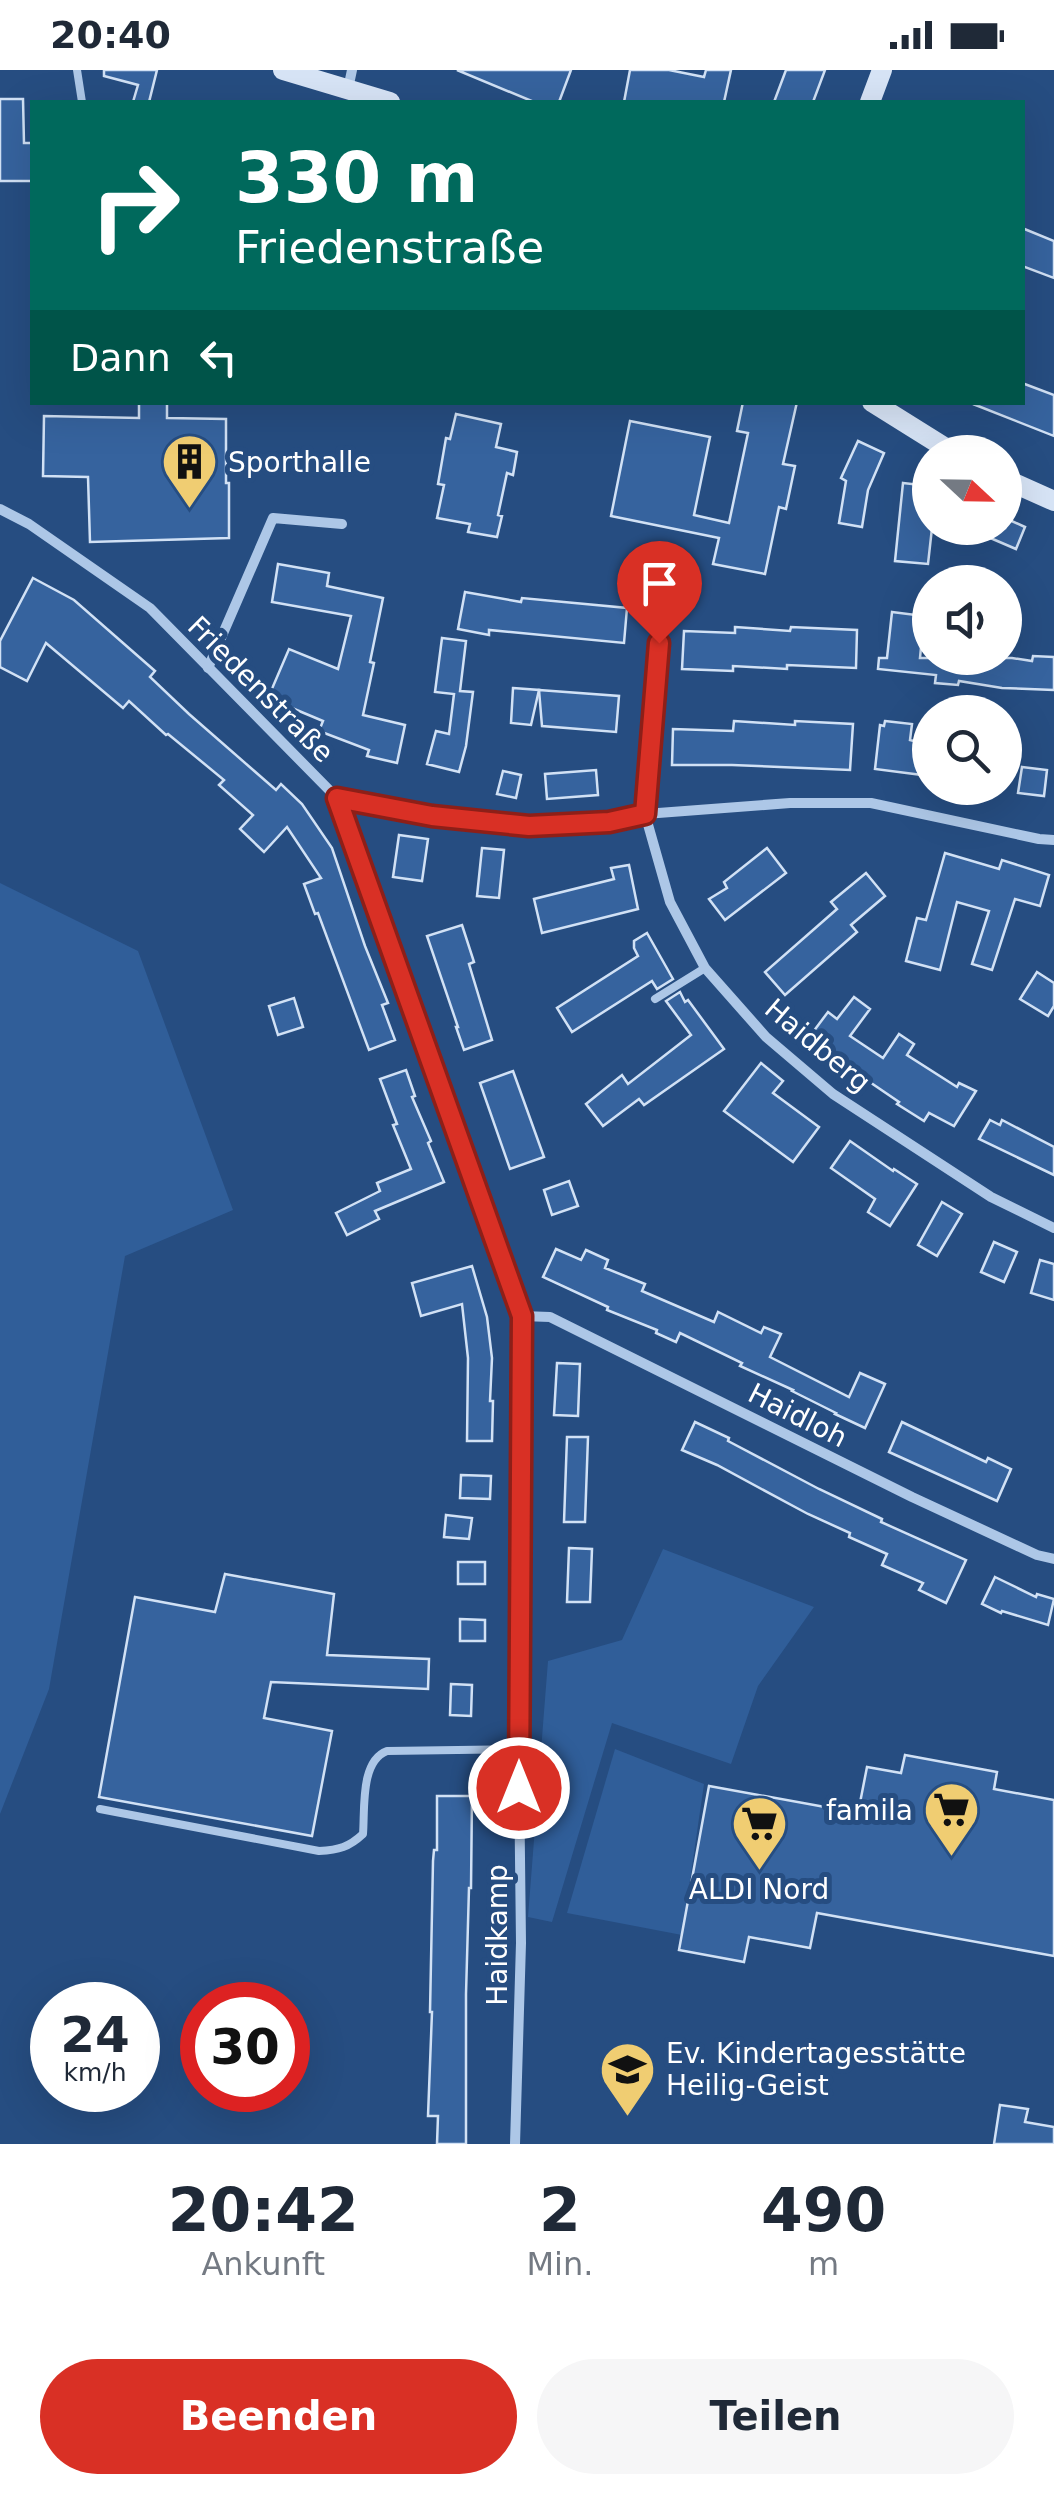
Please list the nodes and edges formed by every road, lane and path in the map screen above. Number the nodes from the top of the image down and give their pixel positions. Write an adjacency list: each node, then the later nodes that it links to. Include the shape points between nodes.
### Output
1 (78, 70): 5 (lane)
2 (283, 70): 4 (main road)
3 (882, 70): 7 (main road)
4 (350, 80): 6 (main road)
5 (82, 100)
6 (386, 100)
7 (871, 100)
8 (877, 405): 9 (main road)
9 (925, 435)
10 (1022, 487): 11 (main road)
11 (1054, 502)
12 (0, 509): 15 (street, Friedenstraße, via 150,608)
13 (342, 524): 15 (street, via 273,518)
14 (659, 643): 17 (street)
15 (208, 668): 16 (street, Friedenstraße)
16 (337, 798): 17 (street, Friedenstraße, via 529,826); 22 (street, Haidkamp)
17 (645, 814): 18 (street, Friedenstraße, via 871,803); 19 (street, Haidberg, via 670,902)
18 (1054, 840)
19 (705, 968): 20 (lane); 21 (street, Haidberg, via 766,1037 833,1094 991,1197)
20 (655, 998)
21 (1054, 1228)
22 (522, 1316): 23 (street, Haidloh, via 550,1317 912,1497); 24 (street, Haidkamp)
23 (1054, 1559)
24 (519, 1749): 25 (lane, via 380,1753 368,1776 364,1834 333,1850); 26 (street, Haidkamp)
25 (100, 1809)
26 (515, 2144)

